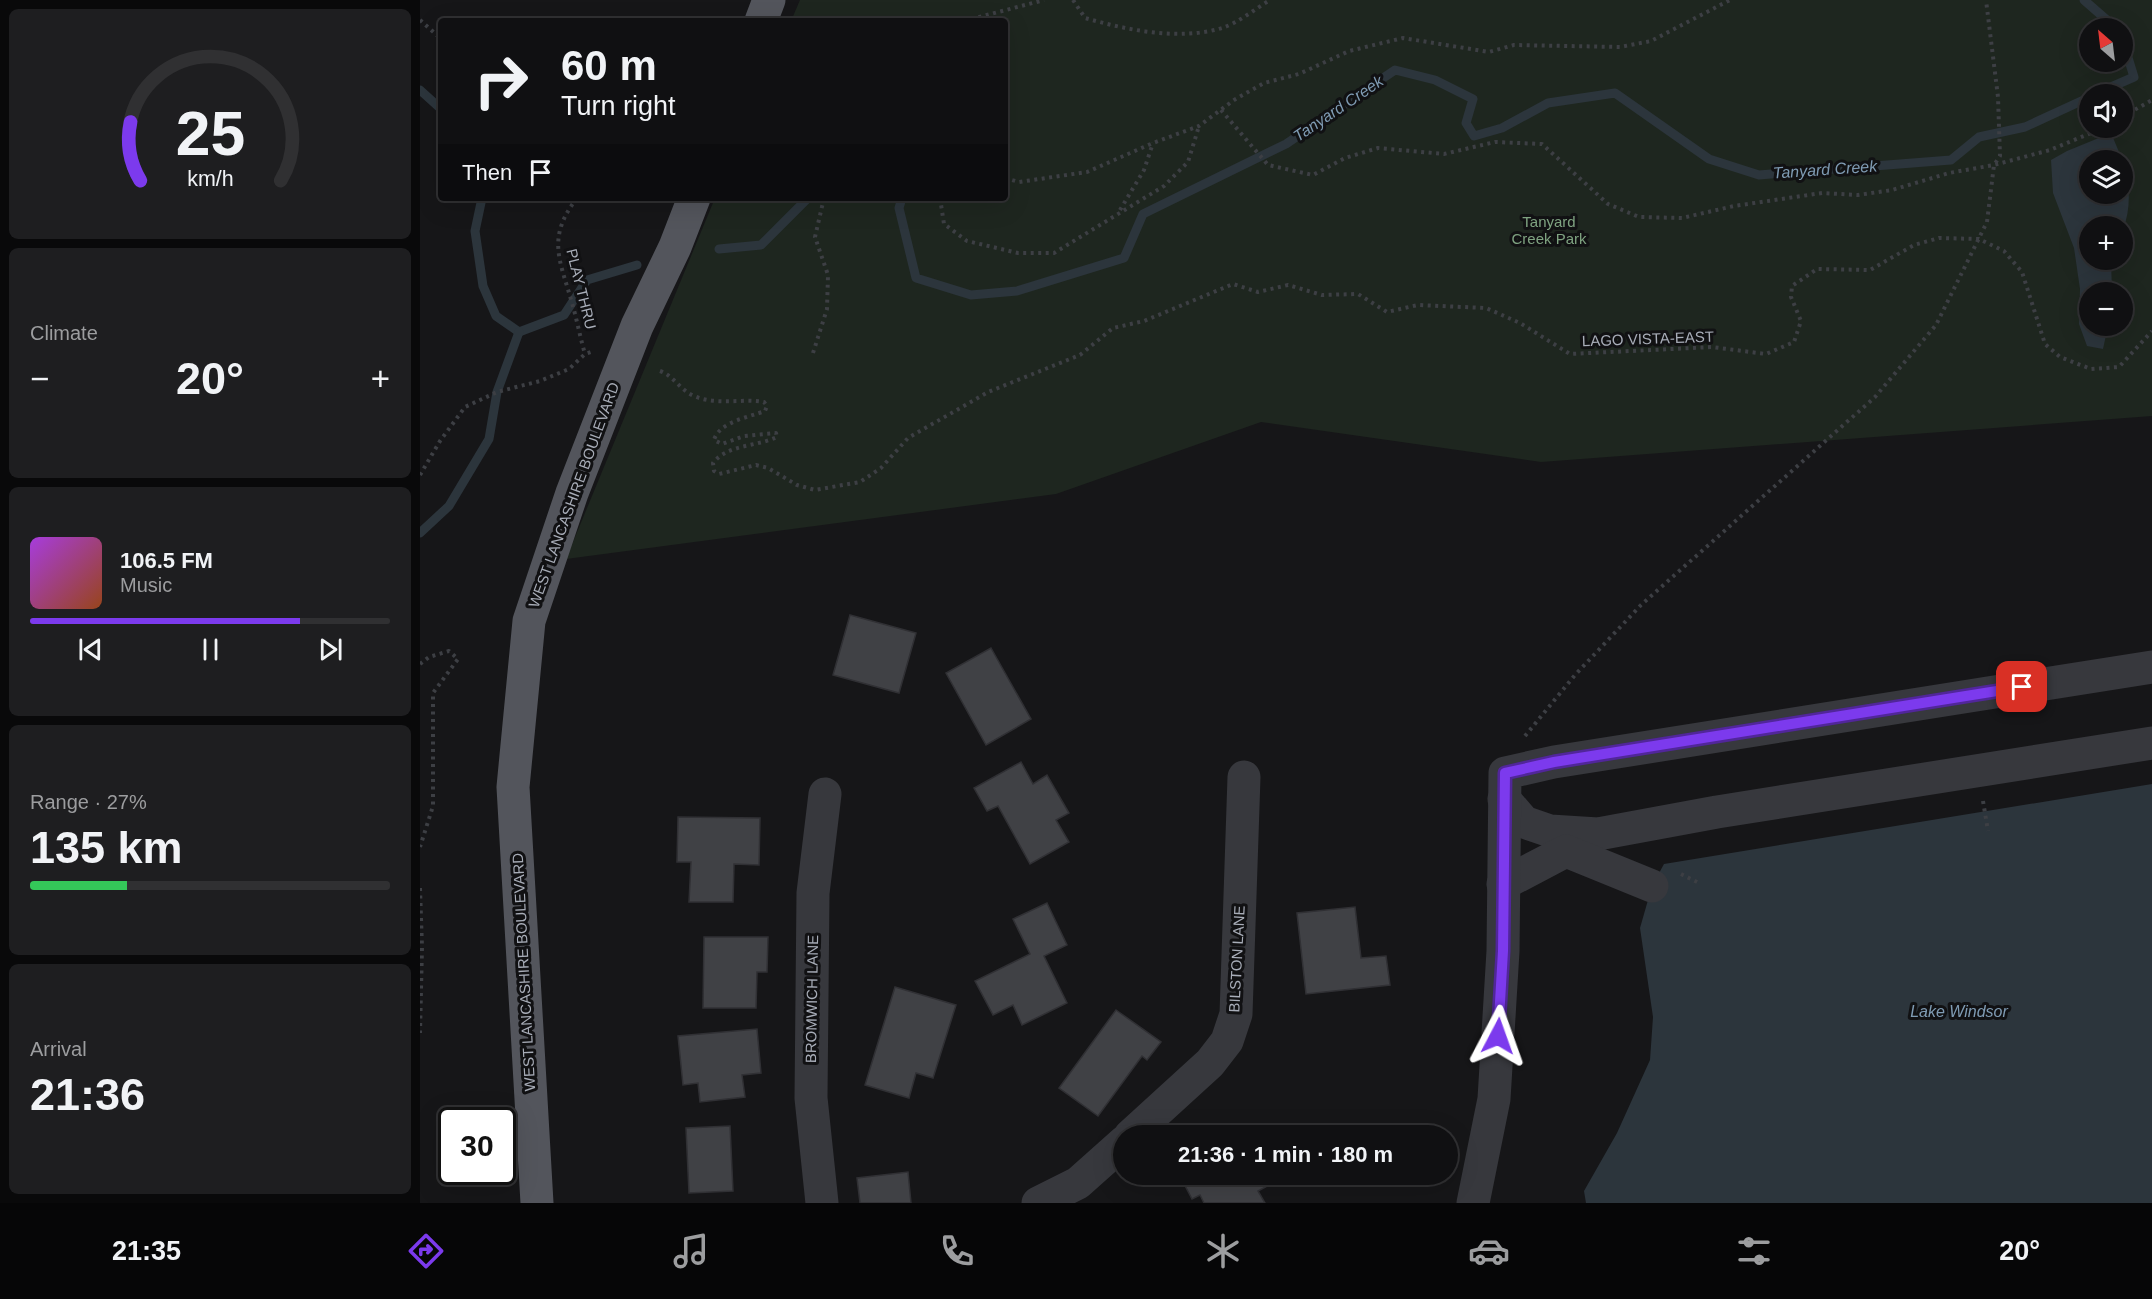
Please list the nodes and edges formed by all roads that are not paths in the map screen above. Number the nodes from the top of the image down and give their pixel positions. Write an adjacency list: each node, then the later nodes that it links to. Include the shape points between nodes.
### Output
1 (769, 0): 2 (main road)
2 (762, 18)
3 (693, 201): 13 (main road, WEST LANCASHIRE BOULEVARD, via 675,248 636,326 572,493 529,621 513,787)
4 (2152, 667): 7 (street, via 1572,759)
5 (2152, 743): 7 (street, via 1598,834 1550,831 1524,822)
6 (1244, 777): 11 (street, BILSTON LANE, via 1236,1014 1227,1041 1210,1063)
7 (1504, 786): 9 (street)
8 (825, 794): 14 (street, BROMWICH LANE, via 813,893 811,1098)
9 (1503, 884): 10 (street, via 1566,851); 16 (street, via 1494,1099)
10 (1652, 886)
11 (1142, 1125)
12 (1113, 1152): 15 (street, via 1078,1183)
13 (537, 1203)
14 (822, 1203)
15 (1038, 1203)
16 (1473, 1203)

